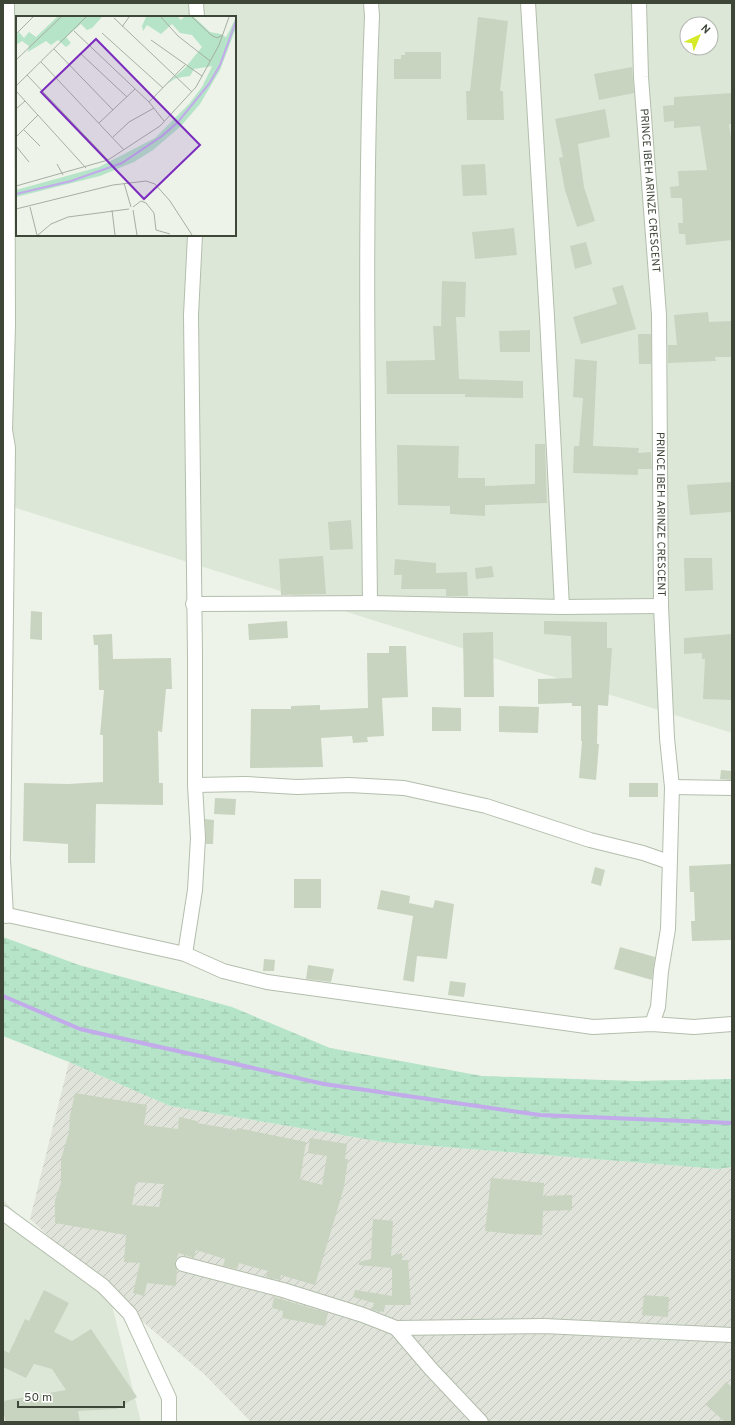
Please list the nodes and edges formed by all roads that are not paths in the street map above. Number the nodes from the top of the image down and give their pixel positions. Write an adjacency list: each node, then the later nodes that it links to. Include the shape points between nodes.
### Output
1 (7, 3): 15 (street, via 8,326 5,430 8,448)
2 (196, 3): 6 (street)
3 (371, 3): 8 (street, via 366,314)
4 (528, 3): 11 (street)
5 (639, 3): 10 (street, PRINCE IBEH ARINZE CRESCENT, via 641,77 659,315)
6 (197, 16)
7 (194, 236): 9 (street, via 191,315)
8 (370, 603): 9 (street); 11 (street)
9 (193, 604): 12 (street)
10 (661, 606): 11 (street); 13 (street, PRINCE IBEH ARINZE CRESCENT)
11 (562, 607)
12 (195, 785): 17 (street, via 349,785 404,788 486,806 590,840); 19 (street, via 198,838 196,890)
13 (672, 787): 14 (street); 17 (street, PRINCE IBEH ARINZE CRESCENT)
14 (732, 788)
15 (3, 855)
16 (3, 859): 18 (street)
17 (669, 862): 20 (street, PRINCE IBEH ARINZE CRESCENT, via 668,929 658,1007)
18 (4, 915): 19 (street)
19 (184, 954): 20 (street, via 223,971 267,982 593,1027)
20 (652, 1024): 21 (street, via 694,1027)
21 (732, 1024)
22 (3, 1213): 26 (street, via 103,1286 130,1314 169,1398)
23 (183, 1264): 24 (street, via 283,1290)
24 (396, 1328): 25 (street, via 544,1326); 27 (street)
25 (732, 1335)
26 (169, 1422)
27 (481, 1422)

